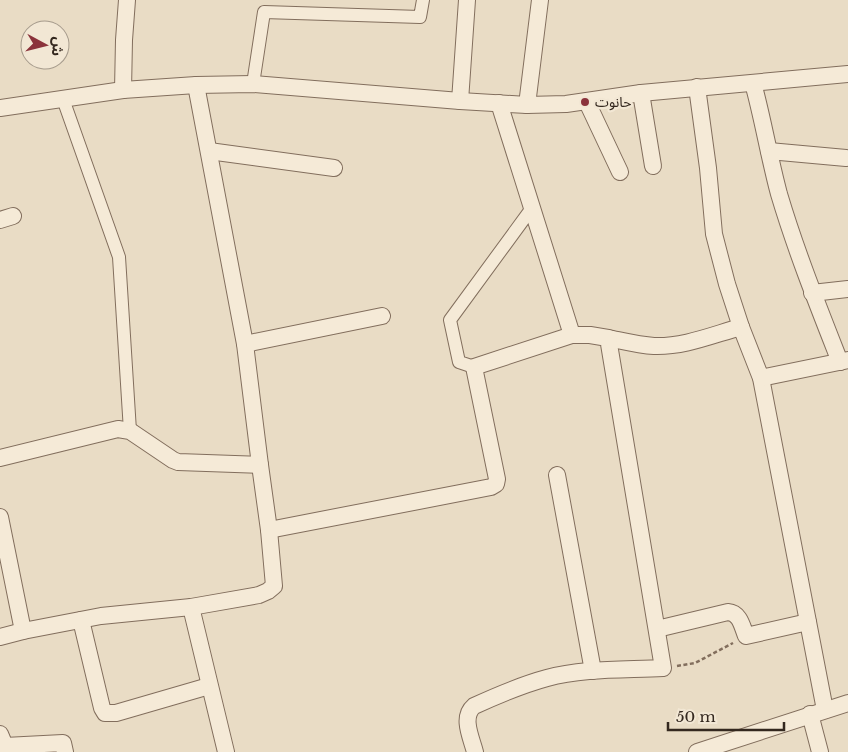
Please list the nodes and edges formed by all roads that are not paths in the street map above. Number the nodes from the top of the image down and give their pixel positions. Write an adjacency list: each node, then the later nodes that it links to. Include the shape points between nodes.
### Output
1 (128, 0): 10 (street)
2 (423, 0): 7 (street, via 420,17 264,12)
3 (467, 0): 13 (street)
4 (540, 0): 16 (street)
5 (848, 74): 6 (street)
6 (753, 83): 9 (street); 19 (street)
7 (253, 84): 8 (street); 13 (street)
8 (196, 85): 10 (street); 18 (street)
9 (696, 88): 11 (street); 28 (street, via 714,234)
10 (123, 90): 12 (street)
11 (640, 93): 14 (street); 21 (street)
12 (63, 99): 17 (street); 35 (street, via 119,257)
13 (460, 101): 15 (street)
14 (587, 102): 16 (street); 23 (street)
15 (498, 104): 16 (street); 24 (street)
16 (527, 105)
17 (0, 108)
18 (209, 151): 22 (street); 31 (street)
19 (769, 152): 20 (street); 26 (street)
20 (846, 158)
21 (653, 166)
22 (334, 168)
23 (620, 172)
24 (532, 208): 29 (street); 33 (street, via 450,320 459,362)
25 (848, 289): 26 (street)
26 (812, 293): 32 (street)
27 (382, 316): 31 (street)
28 (741, 327): 30 (street, via 671,346); 34 (street)
29 (572, 334): 30 (street); 33 (street)
30 (608, 338): 44 (street)
31 (246, 344): 37 (street)
32 (844, 361): 34 (street)
33 (474, 367): 40 (street, via 496,484)
34 (761, 378): 43 (street)
35 (130, 431): 36 (street, via 118,429); 37 (street, via 178,462)
36 (0, 458)
37 (260, 465): 40 (street)
38 (557, 475): 47 (street)
39 (0, 517): 45 (street)
40 (270, 530): 41 (street, via 274,586 259,595)
41 (191, 607): 42 (street); 48 (street)
42 (81, 620): 45 (street); 48 (street, via 105,713 116,713)
43 (808, 622): 44 (street, via 746,636 737,616 728,612); 50 (street)
44 (657, 629): 47 (street, via 663,668)
45 (23, 631): 46 (street)
46 (0, 637)
47 (593, 671): 54 (street, via 549,677 474,706 466,718)
48 (209, 686): 53 (street)
49 (848, 703): 50 (street)
50 (818, 712): 55 (street); 56 (street)
51 (0, 734): 52 (street, via 5,746 63,743)
52 (66, 752)
53 (226, 752)
54 (475, 752)
55 (697, 752)
56 (820, 752)

